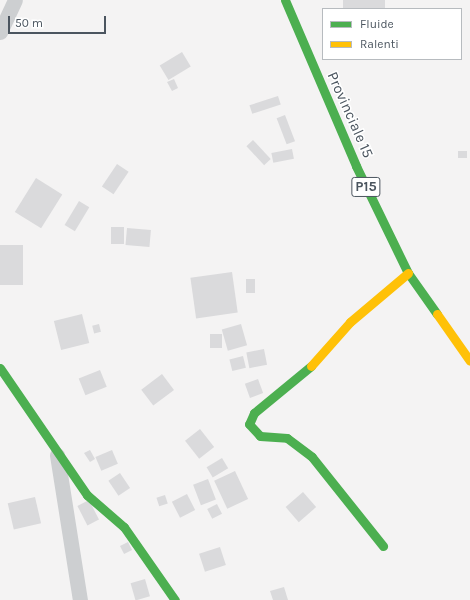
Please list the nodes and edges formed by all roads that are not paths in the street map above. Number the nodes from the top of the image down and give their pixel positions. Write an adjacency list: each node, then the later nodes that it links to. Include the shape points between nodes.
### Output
1 (15, 0): 3 (street)
2 (286, 0): 4 (street, Provinciale 15 / P15, via 356,166)
3 (0, 32)
4 (408, 273): 5 (street, Provinciale 15 / P15); 8 (street, via 350,322 306,372 254,413 249,424 260,436 287,438 312,457)
5 (470, 361)
6 (0, 368): 7 (street)
7 (56, 453): 9 (street); 10 (street, via 88,495 124,526)
8 (383, 546)
9 (80, 600)
10 (175, 600)

